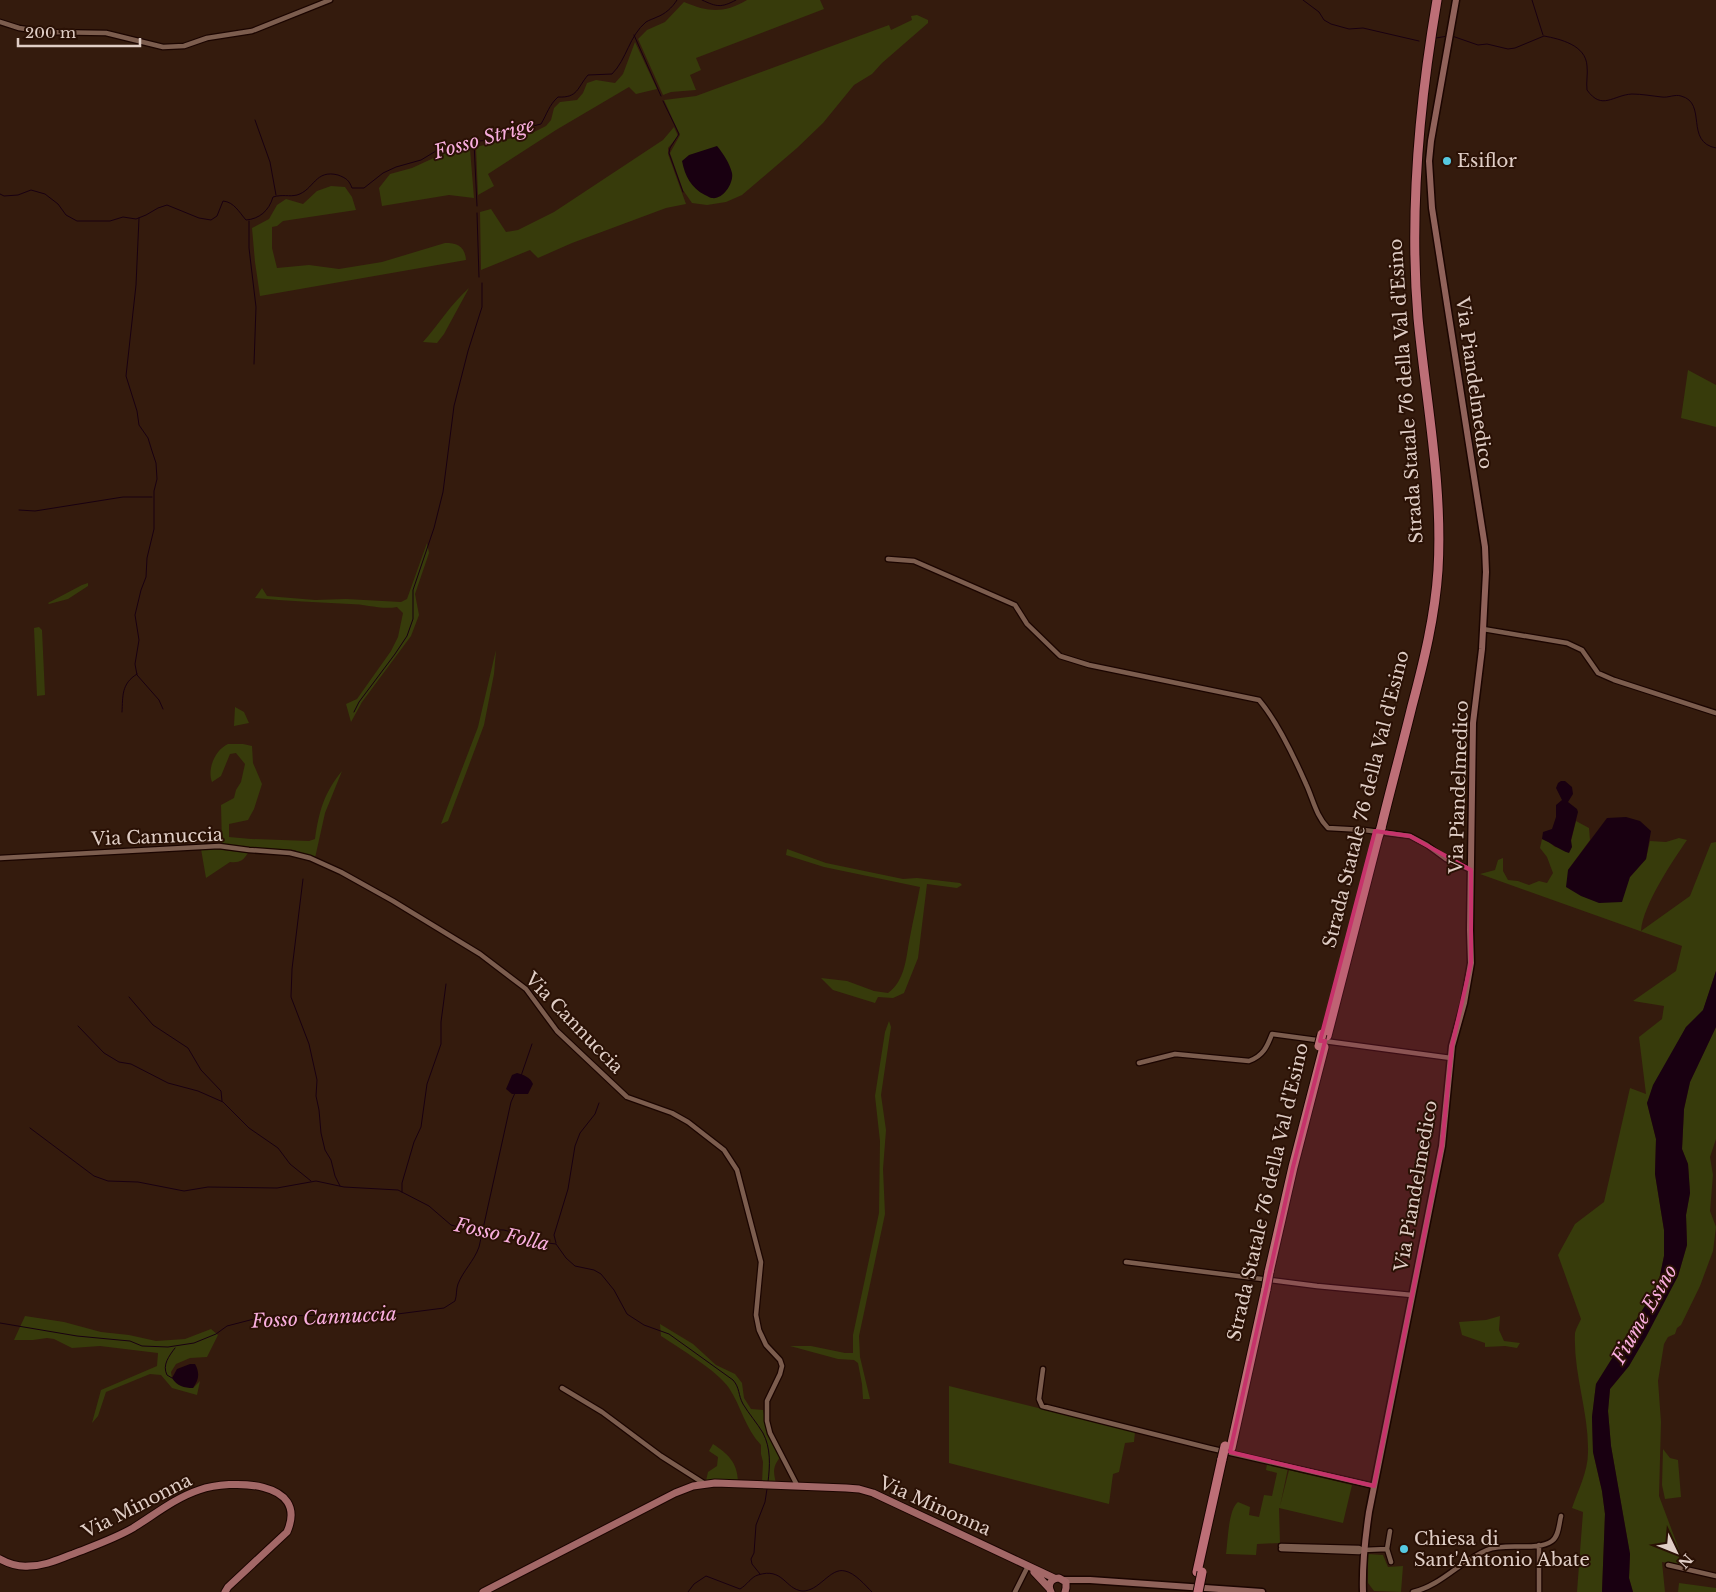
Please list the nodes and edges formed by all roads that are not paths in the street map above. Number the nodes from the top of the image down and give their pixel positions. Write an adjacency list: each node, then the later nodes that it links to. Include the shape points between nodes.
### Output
1 (330, 0): 5 (street, via 252,31 207,38 184,46 163,47 106,33 45,32)
2 (1432, 0): 9 (highway, Strada Statale 76 della Val d'Esino, via 1414,127 1410,226 1413,317 1434,503 1433,569 1426,624)
3 (1437, 0): 9 (highway, Strada Statale 76 della Val d'Esino, via 1419,127 1415,226 1418,318 1439,503 1438,570 1431,625)
4 (1456, 0): 7 (main road, Via Piandelmedico, via 1431,141 1430,187 1485,547)
5 (0, 22)
6 (888, 559): 11 (street, via 914,561 1015,605 1027,624 1060,656 1089,665 1259,700 1290,751 1320,821 1328,828 1410,836 1446,859)
7 (1483, 629): 8 (street, via 1567,643 1582,650 1598,673); 11 (main road, Via Piandelmedico, via 1473,723)
8 (1716, 714)
9 (1377, 832): 31 (highway, Strada Statale 76 della Val d'Esino, bridge, via 1288,1165)
10 (0, 858): 19 (street, Via Cannuccia, via 219,846 290,852 341,872 394,901 480,954 526,989 557,1031 622,1092 688,1122 734,1162 761,1262 756,1315 759,1330 782,1366 767,1401 767,1421)
11 (1471, 870): 12 (main road, Via Piandelmedico, via 1471,963)
12 (1451, 1058): 13 (street, via 1272,1034 1266,1050 1249,1061 1175,1054); 15 (main road, Via Piandelmedico, via 1442,1146)
13 (1139, 1063)
14 (1126, 1262): 15 (street)
15 (1412, 1295): 20 (main road, Via Piandelmedico)
16 (1043, 1369): 20 (street, via 1039,1399 1042,1406)
17 (562, 1388): 18 (street)
18 (705, 1484): 19 (main road, Via Minonna); 44 (main road, Via Minonna, via 675,1493)
19 (797, 1485): 30 (main road, Via Minonna, via 859,1489 873,1493)
20 (1374, 1486): 26 (main road, Via Piandelmedico)
21 (1561, 1516): 23 (street, via 1554,1539)
22 (1390, 1531): 25 (street)
23 (1539, 1545): 51 (street, via 1486,1550 1440,1581); 52 (street)
24 (1281, 1547): 26 (street)
25 (1387, 1549): 26 (street); 28 (street)
26 (1363, 1550): 32 (main road, Via Piandelmedico)
27 (0, 1559): 43 (main road, Via Minonna, via 13,1565 42,1565 117,1537 188,1494 206,1488 241,1485 275,1491 286,1499 292,1513 287,1532)
28 (1391, 1562)
29 (1668, 1565): 34 (street)
30 (1028, 1566): 33 (main road, Via Minonna); 35 (street); 36 (main road, Via Minonna)
31 (1200, 1572): 46 (highway, Strada Statale 76 della Val d'Esino); 47 (highway, Strada Statale 76 della Val d'Esino, bridge)
32 (1362, 1572): 49 (main road, Via Piandelmedico); 50 (main road, Via Piandelmedico)
33 (1037, 1575): 35 (street); 39 (main road, Via Minonna)
34 (1716, 1576)
35 (1023, 1577): 45 (street)
36 (1054, 1578): 37 (main road, Via Minonna); 39 (main road)
37 (1064, 1580): 38 (main road); 40 (main road)
38 (1076, 1581): 40 (main road); 41 (main road)
39 (1050, 1590)
40 (1066, 1590)
41 (1229, 1591): 42 (main road)
42 (1249, 1591): 48 (main road)
43 (225, 1592)
44 (482, 1592)
45 (1015, 1592)
46 (1193, 1592)
47 (1198, 1592)
48 (1262, 1592)
49 (1364, 1592): 50 (main road)
50 (1369, 1592)
51 (1413, 1592)
52 (1539, 1592)

